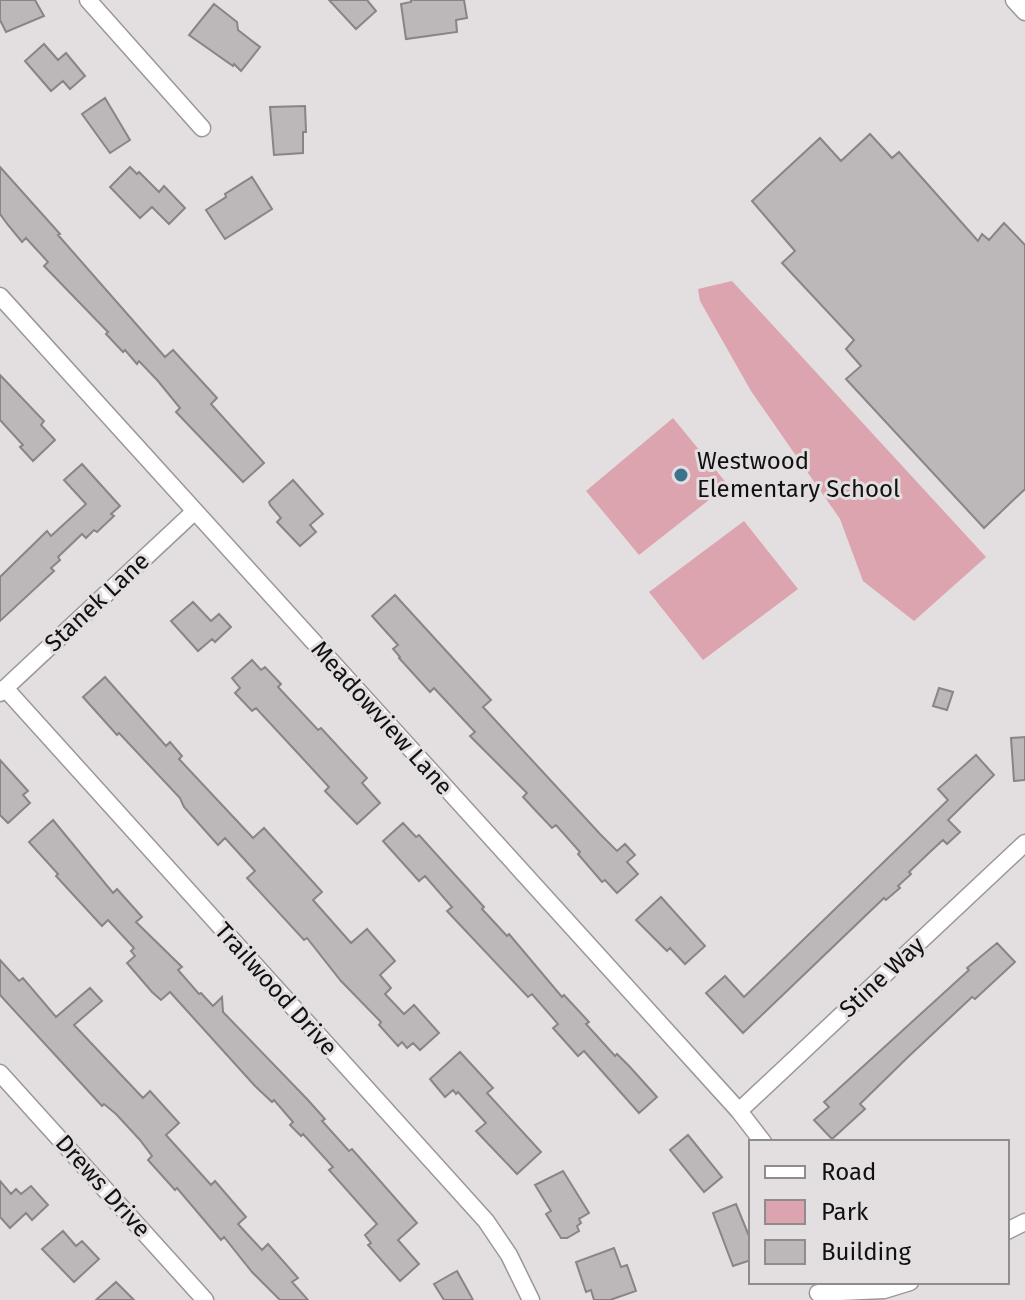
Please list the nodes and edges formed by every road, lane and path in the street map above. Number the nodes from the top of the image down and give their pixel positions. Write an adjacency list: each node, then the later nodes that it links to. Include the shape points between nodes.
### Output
1 (88, 0): 4 (street)
2 (1014, 0): 3 (street)
3 (1025, 12)
4 (202, 128)
5 (3, 306): 6 (street, Meadowview Lane)
6 (195, 511): 7 (street, Stanek Lane); 10 (street, Meadowview Lane)
7 (2, 690): 15 (street, Trailwood Drive, via 486,1221)
8 (1025, 843): 10 (street, Stine Way)
9 (0, 1073): 14 (street, Drews Drive)
10 (739, 1111): 11 (street, Meadowview Lane)
11 (761, 1140)
12 (904, 1284): 13 (street, via 884,1290)
13 (818, 1292)
14 (205, 1300)
15 (531, 1300)

